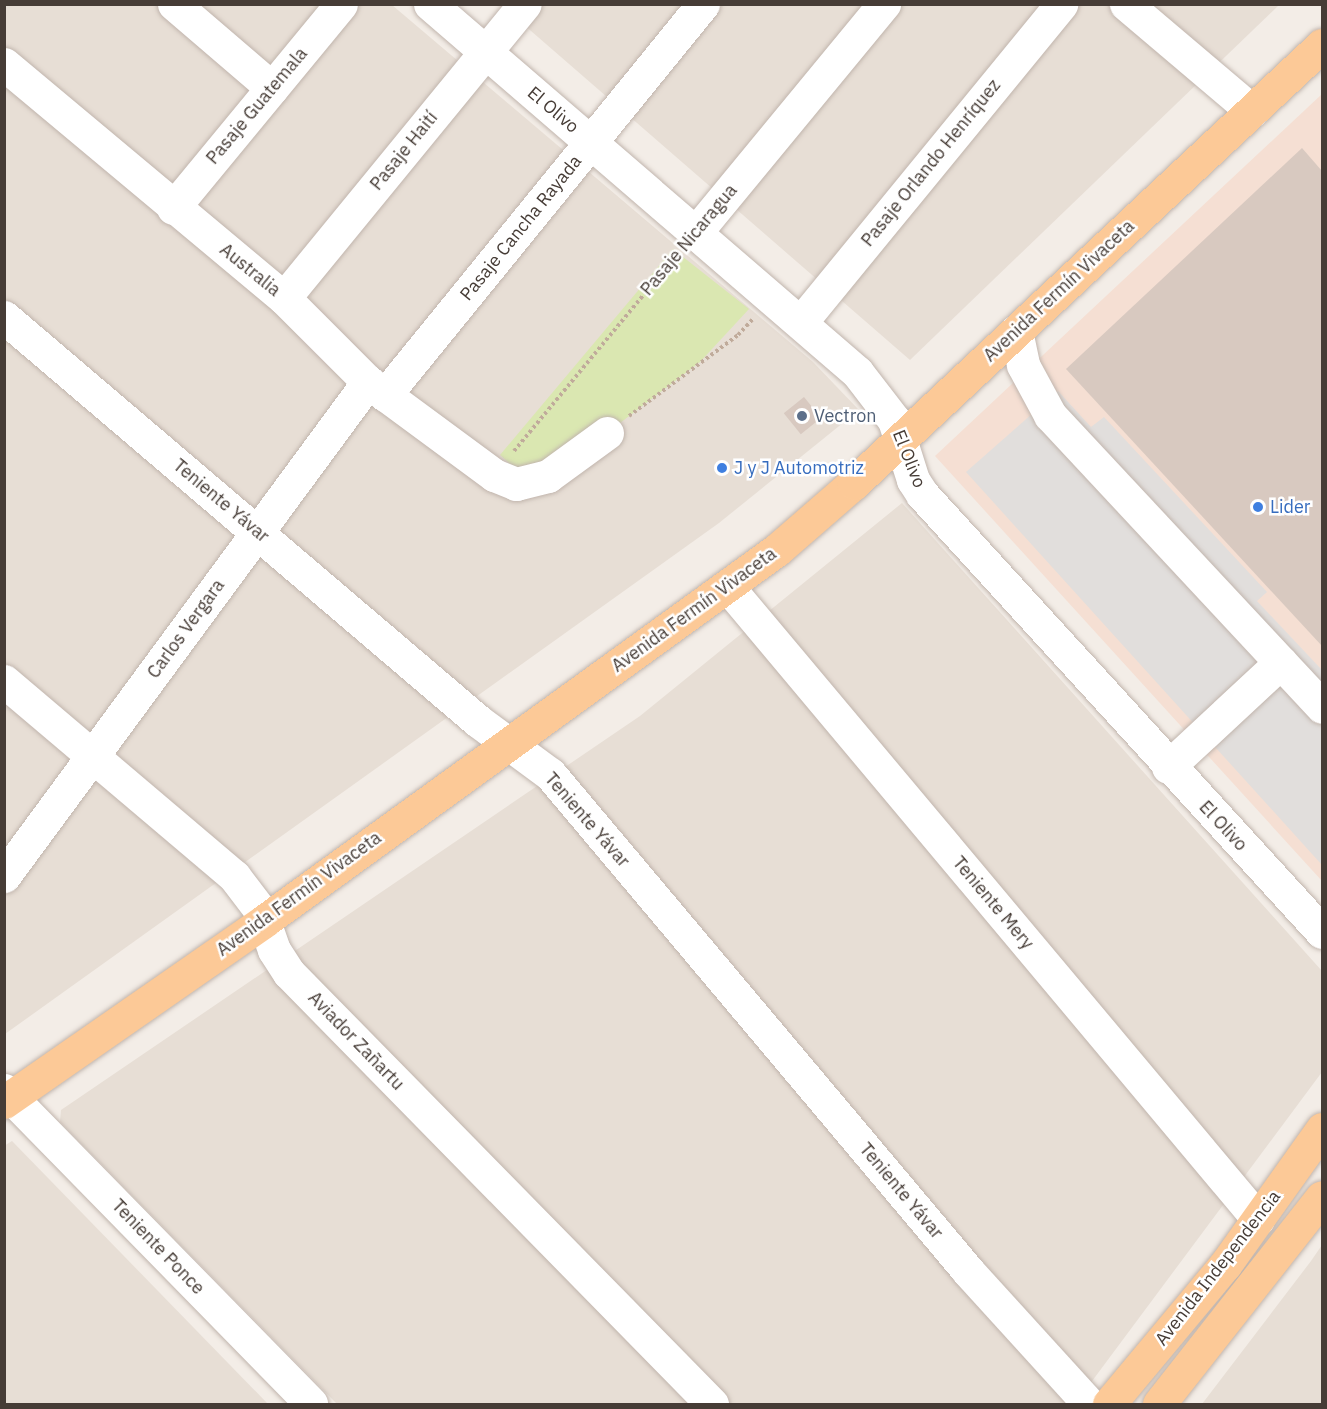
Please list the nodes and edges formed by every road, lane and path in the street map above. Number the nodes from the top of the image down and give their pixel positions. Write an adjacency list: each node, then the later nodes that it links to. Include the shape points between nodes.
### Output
1 (174, 4): 12 (street)
2 (341, 4): 12 (street, Pasaje Guatemala)
3 (430, 4): 10 (street, El Olivo)
4 (525, 4): 10 (street, Pasaje Haití)
5 (703, 4): 14 (street, Pasaje Cancha Rayada)
6 (884, 4): 16 (street, Pasaje Nicaragua)
7 (1061, 4): 20 (street, Pasaje Orlando Henríquez)
8 (1126, 4): 13 (street)
9 (1323, 45): 13 (main road, Avenida Fermín Vivaceta)
10 (486, 52): 14 (street, El Olivo); 17 (street, Pasaje Haití)
11 (4, 64): 15 (street, Australia)
12 (272, 88): 15 (street, Pasaje Guatemala)
13 (1252, 111): 21 (main road, Avenida Fermín Vivaceta)
14 (591, 142): 16 (street, El Olivo); 22 (street, Pasaje Cancha Rayada)
15 (173, 208): 17 (street, Australia)
16 (696, 232): 18 (street, El Olivo); 25 (path, Pasaje Nicaragua)
17 (284, 298): 22 (street, Australia)
18 (773, 298): 20 (street, El Olivo); 23 (path, via 738,335)
19 (4, 317): 26 (street, Teniente Yávar)
20 (801, 322): 24 (street, El Olivo, via 857,372 887,411)
21 (1016, 331): 24 (main road, Avenida Fermín Vivaceta); 28 (street, via 1023,365 1050,415)
22 (376, 389): 25 (street, Australia); 26 (street, Carlos Vergara)
23 (607, 433): 25 (street, via 548,476 516,484)
24 (900, 437): 27 (main road, Avenida Fermín Vivaceta, via 819,514); 33 (street, El Olivo, via 913,480 922,494)
25 (494, 475)
26 (257, 531): 31 (street, Teniente Yávar); 32 (street, Carlos Vergara)
27 (728, 587): 31 (main road, Avenida Fermín Vivaceta); 40 (street, Teniente Mery)
28 (1281, 662): 30 (street); 33 (street)
29 (4, 681): 32 (street, Aviador Zañartu)
30 (1323, 707)
31 (509, 744): 35 (main road, Avenida Fermín Vivaceta); 43 (street, Teniente Yávar, via 550,774 968,1271)
32 (93, 756): 34 (street, Carlos Vergara); 35 (street, Aviador Zañartu, via 234,876 252,897)
33 (1168, 767): 36 (street, El Olivo)
34 (4, 876)
35 (264, 921): 37 (main road, Avenida Fermín Vivaceta); 42 (street, Aviador Zañartu, via 274,950 289,973)
36 (1323, 932)
37 (7, 1096): 41 (street, Teniente Ponce)
38 (1323, 1129): 40 (main road, Avenida Independencia)
39 (1323, 1197): 45 (main road)
40 (1258, 1219): 44 (main road, Avenida Independencia, via 1225,1265)
41 (311, 1404)
42 (712, 1404)
43 (1089, 1404)
44 (1109, 1404)
45 (1159, 1404)

